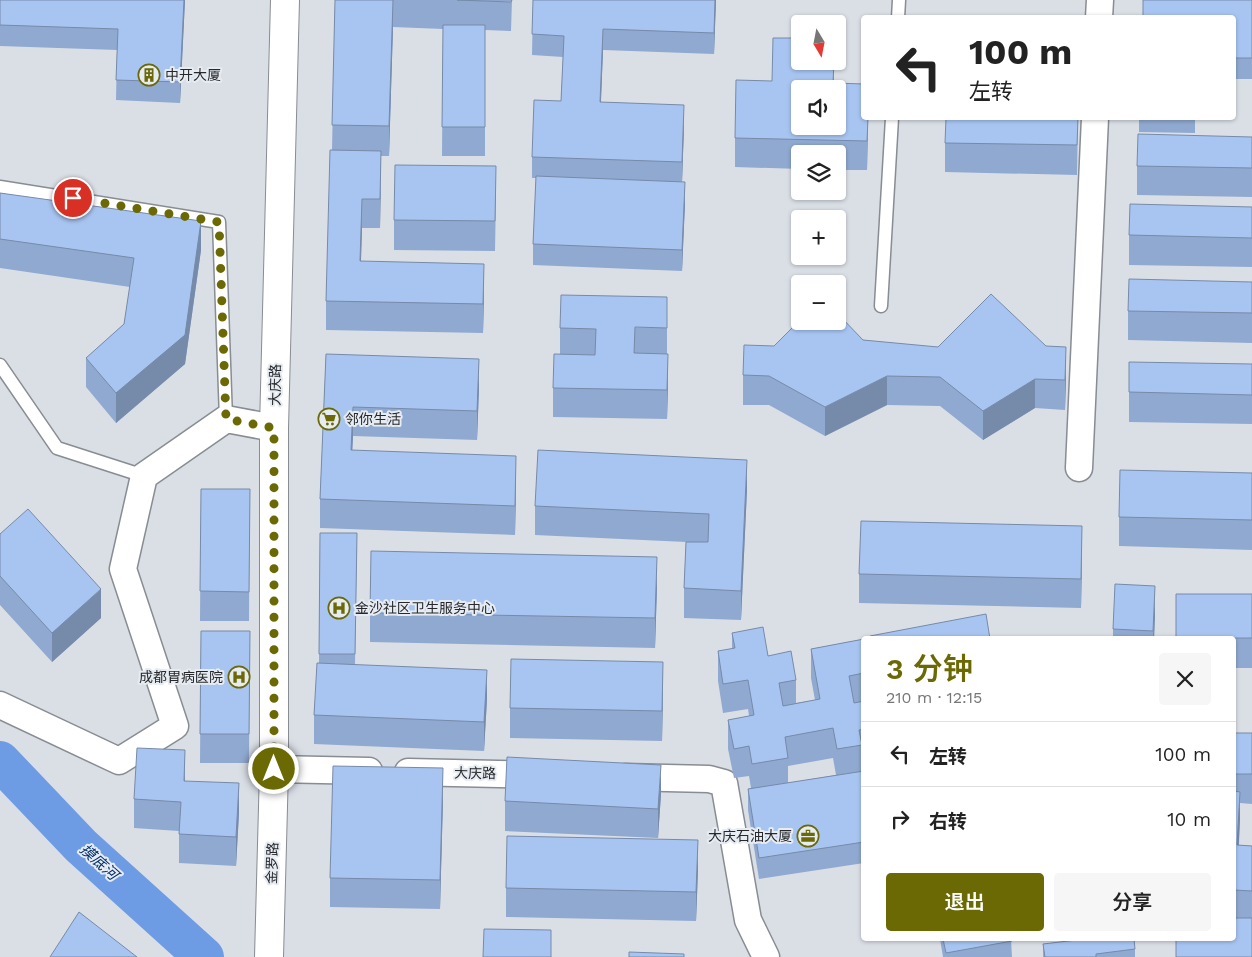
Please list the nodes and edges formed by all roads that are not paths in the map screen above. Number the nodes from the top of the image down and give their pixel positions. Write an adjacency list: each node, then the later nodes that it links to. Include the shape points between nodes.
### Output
1 (284, 0): 12 (street, 大庆路)
2 (899, 0): 4 (lane)
3 (1100, 0): 5 (street)
4 (898, 15)
5 (1099, 15)
6 (892, 120): 9 (lane)
7 (1095, 120): 13 (street)
8 (0, 187): 11 (lane, via 219,222)
9 (881, 306)
10 (0, 365): 14 (lane, via 57,448)
11 (226, 419): 12 (street); 14 (street)
12 (274, 428): 16 (street, 大庆路)
13 (1079, 468)
14 (144, 476): 15 (street, via 123,569 175,726 119,761)
15 (0, 705)
16 (274, 769): 17 (street, 大庆路); 19 (street, 金罗路)
17 (561, 776)
18 (601, 776): 20 (street, via 709,779 724,783 748,920)
19 (269, 957)
20 (766, 957)

